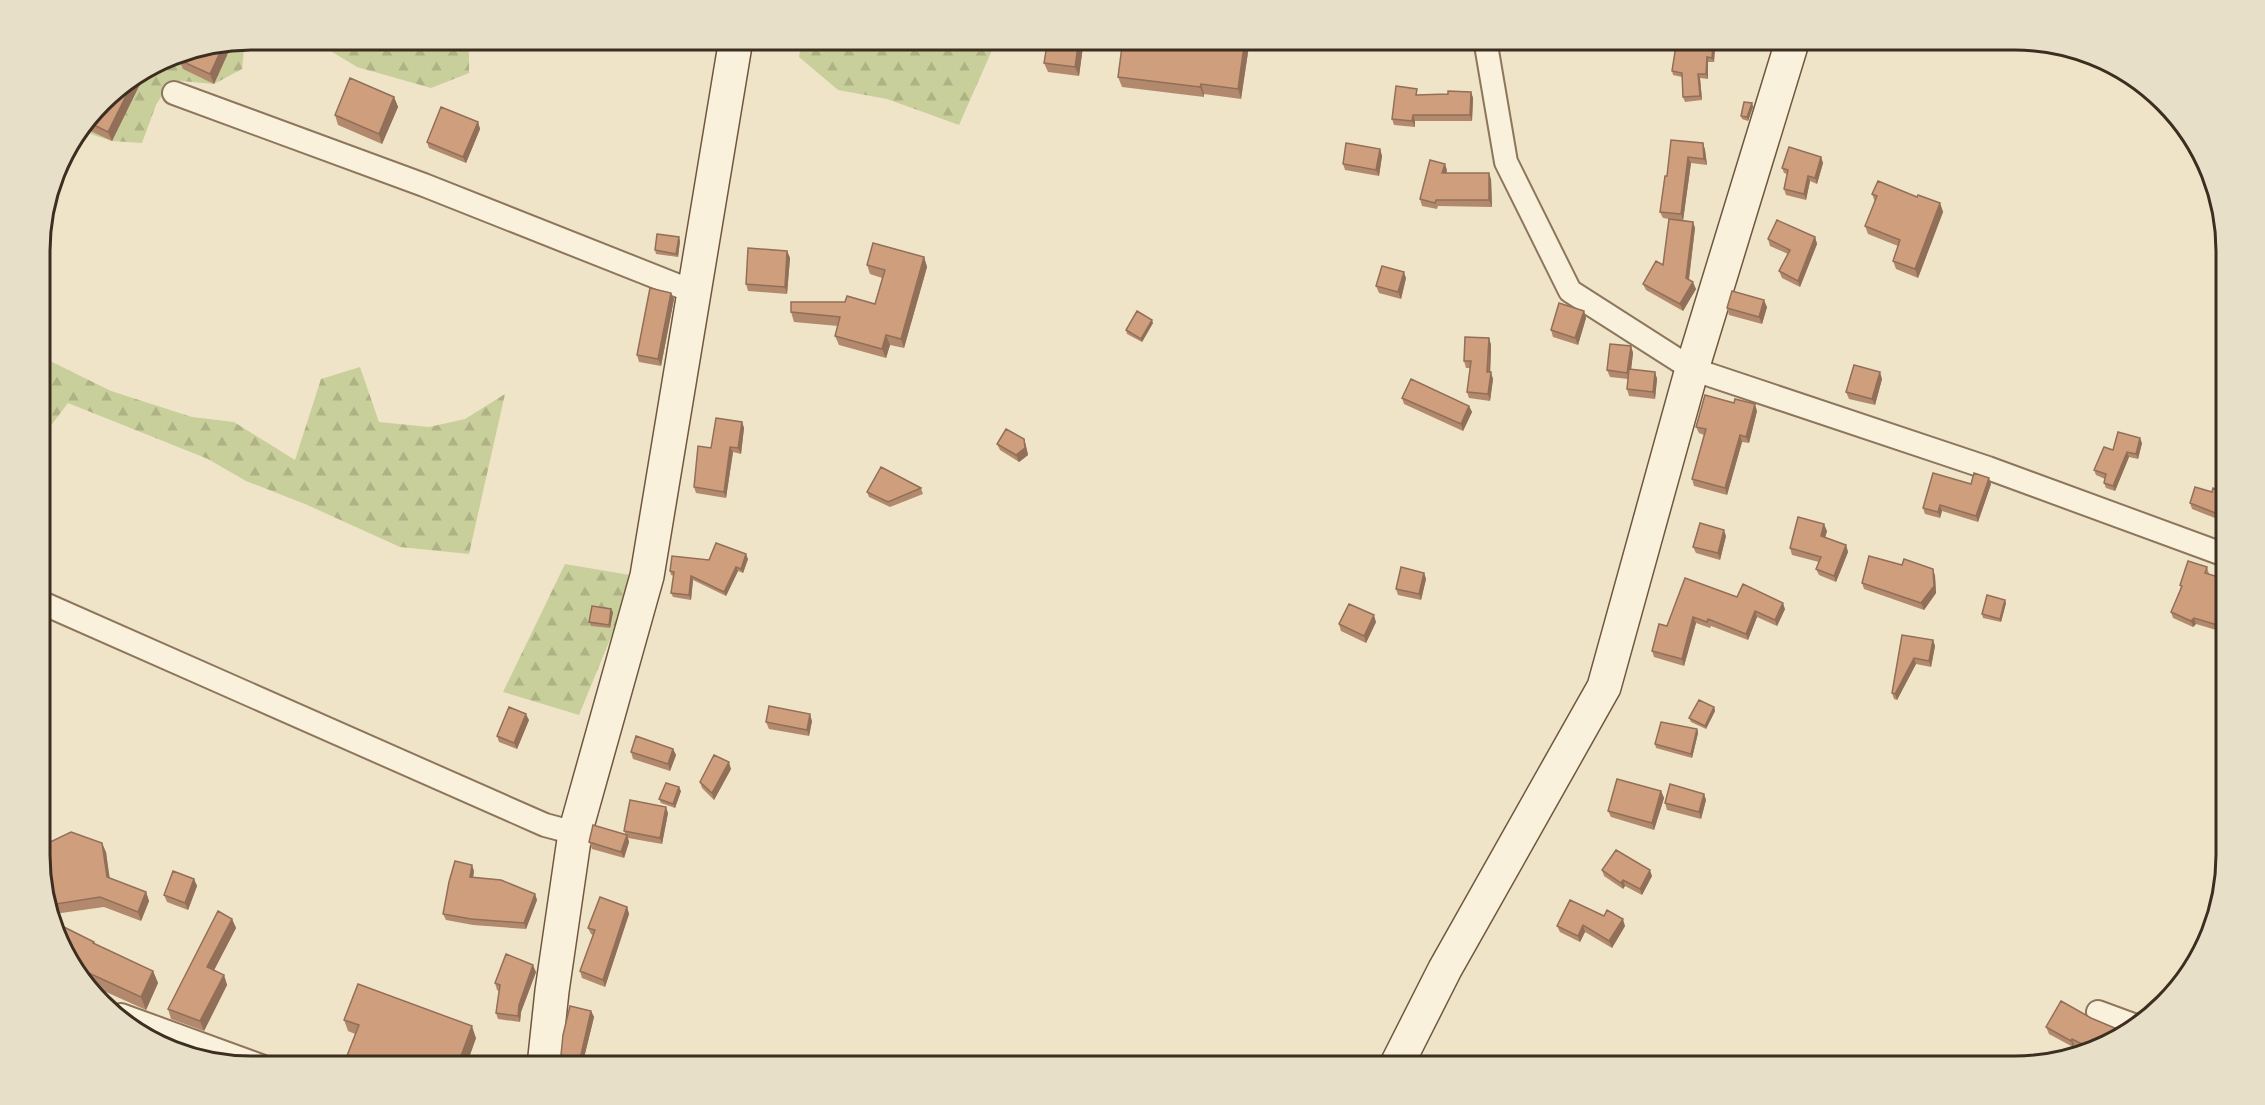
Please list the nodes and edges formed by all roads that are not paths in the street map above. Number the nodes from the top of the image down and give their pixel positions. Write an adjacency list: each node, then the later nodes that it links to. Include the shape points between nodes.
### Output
1 (734, 50): 5 (street)
2 (1487, 50): 6 (street, via 1506,162 1570,291)
3 (1790, 50): 6 (street)
4 (174, 93): 5 (street, via 424,185)
5 (694, 292): 9 (street, via 647,576)
6 (1692, 369): 7 (street, via 1988,468); 14 (street, via 1604,687)
7 (2216, 552)
8 (50, 606): 9 (street, via 545,825)
9 (575, 833): 15 (street)
10 (2098, 1012): 12 (street)
11 (138, 1021): 13 (street)
12 (2126, 1022)
13 (229, 1054)
14 (1401, 1055)
15 (545, 1056)

